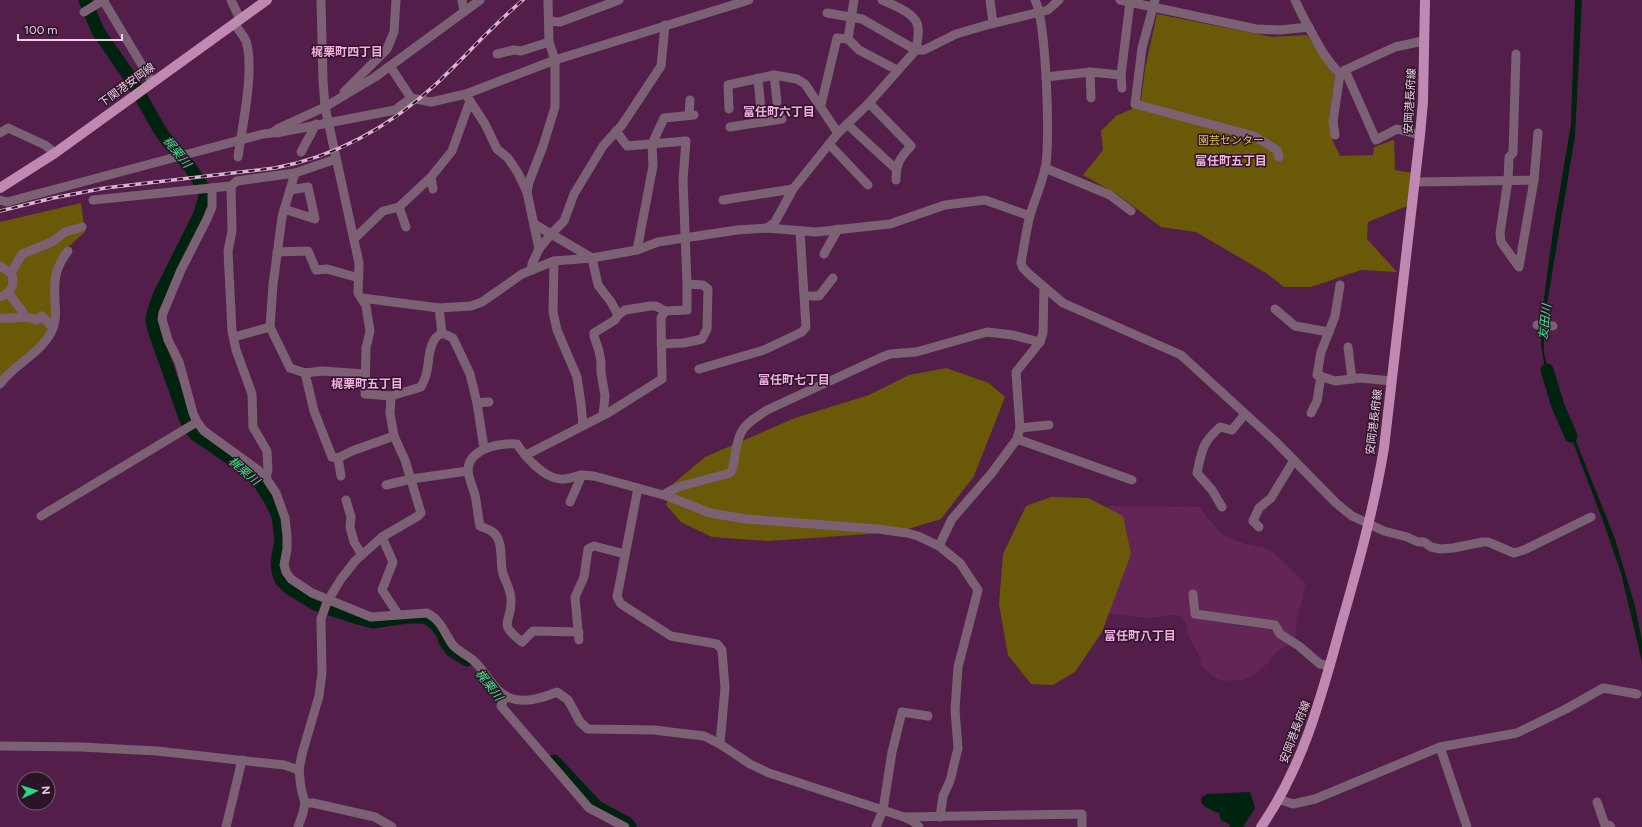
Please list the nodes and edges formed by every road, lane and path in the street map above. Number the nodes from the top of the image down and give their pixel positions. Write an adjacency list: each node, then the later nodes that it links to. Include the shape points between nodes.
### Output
1 (104, 0): 24 (street); 49 (street)
2 (231, 0): 29 (street)
3 (266, 0): 29 (main road, 下関港安岡線)
4 (321, 0): 59 (street)
5 (396, 0): 51 (street, via 394,32 387,49 345,90)
6 (462, 0): 25 (street)
7 (480, 0): 25 (street)
8 (548, 0): 30 (street)
9 (619, 0): 21 (street)
10 (717, 0): 23 (street)
11 (749, 0): 23 (street)
12 (854, 0): 28 (street)
13 (882, 0): 37 (street, via 915,19 919,27)
14 (990, 0): 31 (street)
15 (1035, 0): 27 (street)
16 (1059, 0): 27 (street, via 1048,10)
17 (1120, 0): 20 (street)
18 (1296, 0): 33 (street)
19 (1425, 0): 35 (main road, 安岡港長府線)
20 (1130, 2): 22 (street); 46 (street)
21 (598, 4): 30 (street, via 560,22)
22 (1155, 4): 33 (street, via 1256,29); 80 (street, via 1142,48 1134,104 1254,136 1277,150)
23 (717, 10): 32 (street)
24 (84, 12)
25 (464, 12): 41 (street)
26 (827, 13): 28 (street)
27 (1040, 13): 31 (street); 47 (street)
28 (851, 17): 34 (street); 37 (street, via 862,19)
29 (237, 21): 49 (main road, 下関港安岡線); 74 (street, via 249,53 250,69)
30 (549, 21): 36 (street)
31 (993, 23): 37 (street, via 956,34 924,50)
32 (665, 25): 40 (street); 67 (street, via 661,66)
33 (1309, 27): 44 (street, via 1319,49 1331,65)
34 (848, 39): 42 (street, via 859,50); 58 (street, via 837,38)
35 (1423, 41): 44 (street, via 1395,47); 73 (main road, 安岡港長府線)
36 (550, 42): 38 (street, via 521,51); 40 (street)
37 (916, 50): 42 (street)
38 (497, 54)
39 (1516, 54): 87 (street, via 1511,90 1513,153 1509,157)
40 (555, 60): 53 (street); 97 (street, via 555,107)
41 (390, 66): 51 (street); 52 (street)
42 (897, 70): 57 (street)
43 (1090, 72): 46 (street); 47 (street); 54 (street)
44 (1342, 72): 72 (street, via 1333,121); 73 (street, via 1376,140 1397,129)
45 (774, 75): 48 (street); 56 (street); 58 (street, via 797,79 805,84)
46 (1121, 75): 50 (street)
47 (1046, 77): 82 (street)
48 (758, 78): 60 (street, via 728,85); 62 (street)
49 (152, 82): 77 (main road, 下関港安岡線)
50 (1122, 88)
51 (342, 97): 59 (street)
52 (411, 98): 53 (street, via 431,102); 63 (street, via 395,110)
53 (468, 98): 85 (street, via 452,151); 97 (street, via 486,124 497,149 508,158)
54 (1091, 98)
55 (690, 100): 75 (street, via 691,115 664,118)
56 (777, 102)
57 (870, 103): 65 (street); 83 (street, via 911,146 903,154)
58 (821, 105): 70 (street)
59 (325, 107): 63 (street); 69 (street)
60 (729, 109)
61 (782, 119): 62 (street)
62 (762, 122): 66 (street)
63 (330, 123): 64 (street); 81 (street)
64 (316, 124): 69 (street); 78 (street)
65 (847, 124): 70 (street); 83 (street)
66 (730, 127)
67 (616, 131): 75 (street, via 627,146); 111 (street, via 603,146 574,194 564,220)
68 (0, 133): 77 (street, via 8,128)
69 (272, 133): 74 (street)
70 (838, 133): 76 (street)
71 (1538, 134): 88 (street)
72 (1335, 135)
73 (1420, 135): 89 (main road, 安岡港長府線)
74 (240, 141): 79 (street); 98 (street, via 7,202)
75 (652, 144): 112 (street, via 686,141 683,180); 116 (street, via 653,166)
76 (829, 144): 90 (street); 95 (street)
77 (55, 152): 92 (main road, 下関港安岡線)
78 (301, 152)
79 (238, 157)
80 (1279, 157)
81 (336, 159): 84 (street); 113 (street)
82 (1045, 168): 103 (street, via 1110,195); 104 (street)
83 (896, 169): 86 (street)
84 (295, 172): 91 (street, via 237,181); 96 (street)
85 (431, 177): 94 (street); 101 (street)
86 (896, 180)
87 (1508, 180): 88 (street); 88 (street, via 1501,242 1519,267); 89 (street)
88 (1534, 180)
89 (1415, 182): 153 (main road, 安岡港長府線)
90 (868, 185)
91 (231, 186): 93 (street); 144 (street, via 232,231 228,262)
92 (0, 188)
93 (211, 188): 99 (street); 161 (street, via 212,207 208,219 181,270 162,319 168,340 179,362)
94 (433, 189)
95 (793, 189): 100 (street); 108 (street, via 775,222)
96 (290, 190): 102 (street); 102 (street, via 308,187 315,219)
97 (527, 192): 105 (street)
98 (0, 200)
99 (93, 200)
100 (723, 200)
101 (399, 206): 107 (street); 113 (street, via 383,211)
102 (284, 209): 117 (street)
103 (1131, 211)
104 (1030, 216): 109 (street, via 985,200 945,205 890,224); 128 (street, via 1021,263 1023,268)
105 (534, 224): 111 (street); 114 (street)
106 (82, 227): 123 (street, via 65,232 52,242 22,254)
107 (406, 227)
108 (767, 228): 110 (street); 112 (street)
109 (838, 229): 110 (street); 118 (street)
110 (800, 231): 130 (street)
111 (551, 234): 114 (street); 119 (street)
112 (685, 238): 116 (street, via 658,242); 126 (street)
113 (354, 239): 124 (street, via 359,263)
114 (540, 249): 122 (street)
115 (68, 250): 141 (street, via 60,261 55,276 56,314)
116 (637, 250): 119 (street)
117 (277, 252): 124 (street, via 308,251 316,270 327,269); 139 (street)
118 (824, 254)
119 (592, 258): 120 (street); 135 (street, via 598,285)
120 (554, 260): 122 (street); 162 (street, via 553,312 557,330 577,377)
121 (0, 266): 123 (street)
122 (531, 270): 132 (street, via 482,302 471,306)
123 (11, 273): 129 (street, via 13,282)
124 (358, 278): 131 (street, via 358,293)
125 (832, 278): 130 (street, via 819,296)
126 (688, 284): 134 (street, via 687,310); 146 (street, via 703,285 708,289 707,329 702,339 684,344)
127 (1340, 285): 142 (street, via 1335,316)
128 (1044, 287): 145 (street, via 1043,333); 159 (street, via 1063,303 1180,355)
129 (4, 295): 136 (street)
130 (805, 296): 148 (street, via 806,328 802,332 764,350)
131 (362, 298): 132 (street); 150 (street, via 366,306 370,332 366,348)
132 (439, 308): 143 (street)
133 (1275, 309): 142 (street, via 1295,326)
134 (665, 311): 135 (street, via 651,306 625,310); 146 (street, via 661,318)
135 (618, 315): 160 (street, via 615,320 594,333 599,350 605,396)
136 (25, 316): 137 (street); 141 (street, via 37,320 42,316)
137 (0, 318)
138 (1537, 325): 140 (street)
139 (270, 326): 144 (street); 149 (street, via 290,368)
140 (1553, 326)
141 (53, 328): 154 (street, via 37,350 9,373)
142 (1329, 332): 151 (street, via 1317,375)
143 (442, 333): 155 (street, via 430,348 426,375 421,387); 157 (street, via 453,338 464,359)
144 (234, 337): 174 (street, via 236,350 252,394 253,427 267,451)
145 (1040, 342): 164 (street, via 1016,372); 179 (street, via 987,332 916,352 882,357 761,413 739,434 730,473 678,486 666,493)
146 (661, 344): 160 (street, via 662,380)
147 (1348, 347): 152 (street)
148 (699, 369)
149 (305, 373): 150 (street, via 322,371); 169 (street, via 314,411 332,457)
150 (365, 374): 155 (street, via 365,394)
151 (1321, 376): 152 (street, via 1335,381); 158 (street, via 1317,402)
152 (1352, 379): 153 (street)
153 (1392, 381): 185 (main road, 安岡港長府線, via 1384,448)
154 (0, 384)
155 (391, 396): 165 (street, via 390,413)
156 (489, 402): 157 (street)
157 (477, 403): 167 (street)
158 (1311, 413)
159 (1244, 414): 170 (street); 182 (street, via 1232,430 1220,427 1208,437 1202,449 1197,472)
160 (603, 415): 162 (street)
161 (196, 423): 174 (street); 183 (street)
162 (583, 425): 168 (street)
163 (1049, 425): 164 (street)
164 (1020, 428): 166 (street)
165 (394, 436): 169 (street); 175 (street)
166 (1017, 439): 176 (street); 188 (street, via 952,519)
167 (484, 448): 168 (street, via 517,444); 171 (street, via 470,461)
168 (526, 455): 172 (street, via 540,470 554,477 560,479)
169 (338, 458): 173 (street)
170 (1294, 460): 185 (street, via 1336,503 1352,516); 186 (street, via 1271,498 1259,508 1253,521)
171 (468, 471): 175 (street); 189 (street, via 480,526 493,531 499,542 503,573 512,601 507,624 510,633 522,642 533,631 579,636 575,597 584,577 588,549 594,546)
172 (582, 475): 178 (street); 181 (street)
173 (341, 476)
174 (266, 478): 192 (street, via 276,494 285,518 286,572 291,579 312,593)
175 (410, 478): 177 (street); 187 (street, via 421,513)
176 (1132, 480)
177 (386, 486)
178 (638, 488): 179 (street); 189 (street)
179 (667, 496): 188 (street, via 710,513 746,519 907,533)
180 (346, 500): 190 (street, via 354,542)
181 (570, 502)
182 (1222, 507)
183 (41, 516)
184 (1591, 516): 185 (street, via 1514,553 1488,542 1440,549)
185 (1369, 524): 194 (main road, 安岡港長府線)
186 (1259, 527)
187 (382, 537): 190 (street); 193 (street, via 393,562 382,590)
188 (939, 546): 208 (street, via 960,563 978,590 958,667 955,710 958,748 950,781 943,796)
189 (625, 554): 198 (street, via 617,597 621,604 671,636 717,644 722,650 725,688)
190 (362, 555): 192 (street, via 348,568)
191 (1193, 594): 194 (street, via 1195,614 1275,625 1280,634 1320,664)
192 (328, 600): 193 (street, via 372,617); 202 (street, via 321,619 322,673 319,696)
193 (397, 614): 196 (street, via 427,613 432,616 456,648 475,662)
194 (1330, 666): 203 (main road, 安岡港長府線, via 1306,742)
195 (1637, 694): 200 (street, via 1603,688 1517,733)
196 (506, 696): 198 (street, via 530,701 557,692 568,700 580,722 588,729 654,730 695,734); 212 (street, via 501,706 590,808)
197 (928, 716): 206 (street, via 902,712 892,752)
198 (720, 744): 206 (street, via 769,773)
199 (0, 746): 201 (street, via 157,750)
200 (1440, 747): 203 (street, via 1315,799 1293,804); 217 (street)
201 (242, 760): 202 (street, via 284,765); 209 (street)
202 (299, 770): 205 (street)
203 (1278, 800): 216 (main road, 安岡港長府線)
204 (1597, 802): 218 (street, via 1605,825)
205 (305, 803): 210 (street); 211 (street, via 375,817)
206 (883, 810): 207 (street); 213 (street)
207 (904, 817): 208 (street); 214 (street)
208 (940, 817): 215 (street, via 1082,814)
209 (226, 827)
210 (298, 827)
211 (392, 827)
212 (625, 827)
213 (876, 827)
214 (919, 827)
215 (1082, 827)
216 (1261, 827)
217 (1467, 827)
218 (1611, 827)

